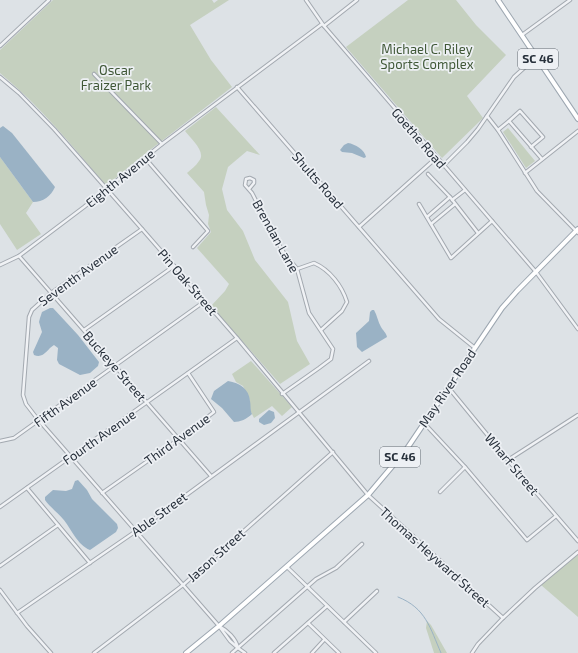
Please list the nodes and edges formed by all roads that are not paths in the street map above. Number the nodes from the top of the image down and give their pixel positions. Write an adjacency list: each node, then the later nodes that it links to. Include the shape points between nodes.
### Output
1 (49, 0): 9 (street)
2 (306, 0): 7 (street, Goethe Road)
3 (357, 0): 7 (street)
4 (505, 0): 6 (street)
5 (570, 0): 8 (street)
6 (499, 2): 8 (main road, SC 46)
7 (323, 25): 13 (street); 22 (street, Goethe Road)
8 (522, 35): 10 (main road, SC 46)
9 (0, 46)
10 (536, 57): 14 (street, via 514,76); 15 (main road, SC 46)
11 (94, 74): 19 (street)
12 (0, 77): 27 (street, Pin Oak Street, via 32,106)
13 (237, 87): 19 (street, Eighth Avenue); 36 (street, Shults Road)
14 (488, 116): 17 (street); 24 (street)
15 (578, 119)
16 (509, 121): 17 (street); 20 (street); 20 (street, via 520,111 543,136)
17 (498, 130): 25 (street)
18 (578, 131): 23 (street)
19 (162, 144): 21 (street, Eighth Avenue)
20 (531, 147): 23 (street)
21 (145, 158): 27 (street, Eighth Avenue); 40 (street, via 208,231)
22 (436, 158): 24 (street, Goethe Road); 36 (street)
23 (542, 159): 25 (street)
24 (443, 166): 29 (street, Goethe Road)
25 (525, 173): 38 (street, via 537,192)
26 (428, 174): 30 (street)
27 (106, 189): 37 (street, Pin Oak Street); 41 (street, Eighth Avenue)
28 (249, 189): 44 (street, Brendan Lane, via 280,247)
29 (465, 190): 30 (street); 34 (street, Goethe Road)
30 (451, 199): 32 (street); 33 (street)
31 (419, 204): 33 (street)
32 (455, 204): 35 (street); 39 (street)
33 (427, 217): 35 (street)
34 (492, 221): 39 (street); 45 (street, Goethe Road)
35 (431, 224): 39 (street, via 451,258)
36 (359, 227): 52 (street, Shults Road, via 439,319)
37 (142, 229): 43 (street, Pin Oak Street); 46 (street, Seventh Avenue)
38 (577, 231): 45 (main road, May River Road / SC 46)
39 (478, 233)
40 (193, 247)
41 (19, 256): 42 (street, Eighth Avenue); 46 (street, Buckeye Street)
42 (0, 266)
43 (174, 266): 47 (street, Pin Oak Street); 49 (street)
44 (296, 269): 50 (street, Brendan Lane, via 309,313); 50 (street, via 314,263 324,268 344,291 347,302 342,312)
45 (536, 272): 48 (street, Goethe Road); 52 (main road, May River Road / SC 46, via 502,308)
46 (51, 293): 49 (street, Buckeye Street); 61 (street, Seventh Avenue, via 32,310 29,317 23,395 28,407)
47 (205, 301): 51 (street, Pin Oak Street); 54 (street, Fifth Avenue)
48 (578, 329)
49 (84, 330): 54 (street, Buckeye Street)
50 (321, 330): 57 (street, Brendan Lane, via 333,349 331,359)
51 (237, 338): 55 (street, Fourth Avenue); 57 (street, Pin Oak Street)
52 (475, 348): 56 (main road, May River Road / SC 46)
53 (369, 360): 59 (street, Able Street)
54 (116, 366): 58 (street, Buckeye Street); 61 (street, Fifth Avenue)
55 (188, 373): 58 (street, Fourth Avenue); 63 (street, Third Avenue, via 214,412)
56 (448, 387): 62 (main road, May River Road / SC 46); 67 (street, Wharf Street)
57 (282, 394): 59 (street, Pin Oak Street)
58 (147, 403): 63 (street, Buckeye Street); 66 (street, Fourth Avenue)
59 (299, 412): 65 (street, Pin Oak Street); 69 (street, Able Street)
60 (578, 415): 67 (street)
61 (39, 421): 64 (street, Fifth Avenue, via 14,438); 66 (street, Seventh Avenue)
62 (424, 422): 68 (street); 73 (main road, May River Road / SC 46, via 406,450)
63 (179, 439): 69 (street, Buckeye Street); 72 (street, Third Avenue)
64 (0, 441)
65 (333, 452): 73 (street, Pin Oak Street); 84 (street, Jason Street)
66 (71, 457): 70 (street, Fourth Avenue); 72 (street, Seventh Avenue)
67 (508, 460): 75 (street, Wharf Street)
68 (465, 466): 71 (street); 75 (street, via 527,540)
69 (211, 476): 77 (street, Able Street)
70 (27, 488): 74 (street, Fourth Avenue); 76 (street)
71 (440, 492)
72 (102, 493): 77 (street, Seventh Avenue)
73 (368, 495): 83 (main road, May River Road / SC 46); 90 (street, Thomas Heyward Street)
74 (0, 506)
75 (556, 516): 78 (street, Wharf Street)
76 (58, 525): 81 (street); 82 (street)
77 (135, 531): 81 (street, Able Street); 84 (street, Seventh Avenue)
78 (578, 541)
79 (362, 544): 85 (street, via 336,568)
80 (578, 552): 90 (street)
81 (90, 563): 89 (street, Able Street)
82 (0, 566)
83 (287, 566): 85 (street); 93 (main road, May River Road / SC 46)
84 (183, 585): 93 (street, Seventh Avenue); 98 (street, Jason Street)
85 (307, 586): 88 (street); 95 (street)
86 (0, 590): 89 (street)
87 (377, 592): 91 (street)
88 (327, 606): 91 (street); 92 (street)
89 (17, 613): 97 (street)
90 (503, 618): 107 (street)
91 (344, 622): 106 (street)
92 (308, 623): 94 (street); 103 (street)
93 (219, 626): 95 (street, Seventh Avenue); 96 (main road, May River Road / SC 46)
94 (324, 640): 104 (street); 105 (street)
95 (238, 648): 101 (street); 102 (street, Seventh Avenue)
96 (191, 650): 99 (main road, May River Road / SC 46); 100 (street)
97 (51, 653)
98 (94, 653)
99 (186, 653)
100 (195, 653)
101 (232, 653)
102 (245, 653)
103 (274, 653)
104 (312, 653)
105 (339, 653)
106 (376, 653)
107 (472, 653)

